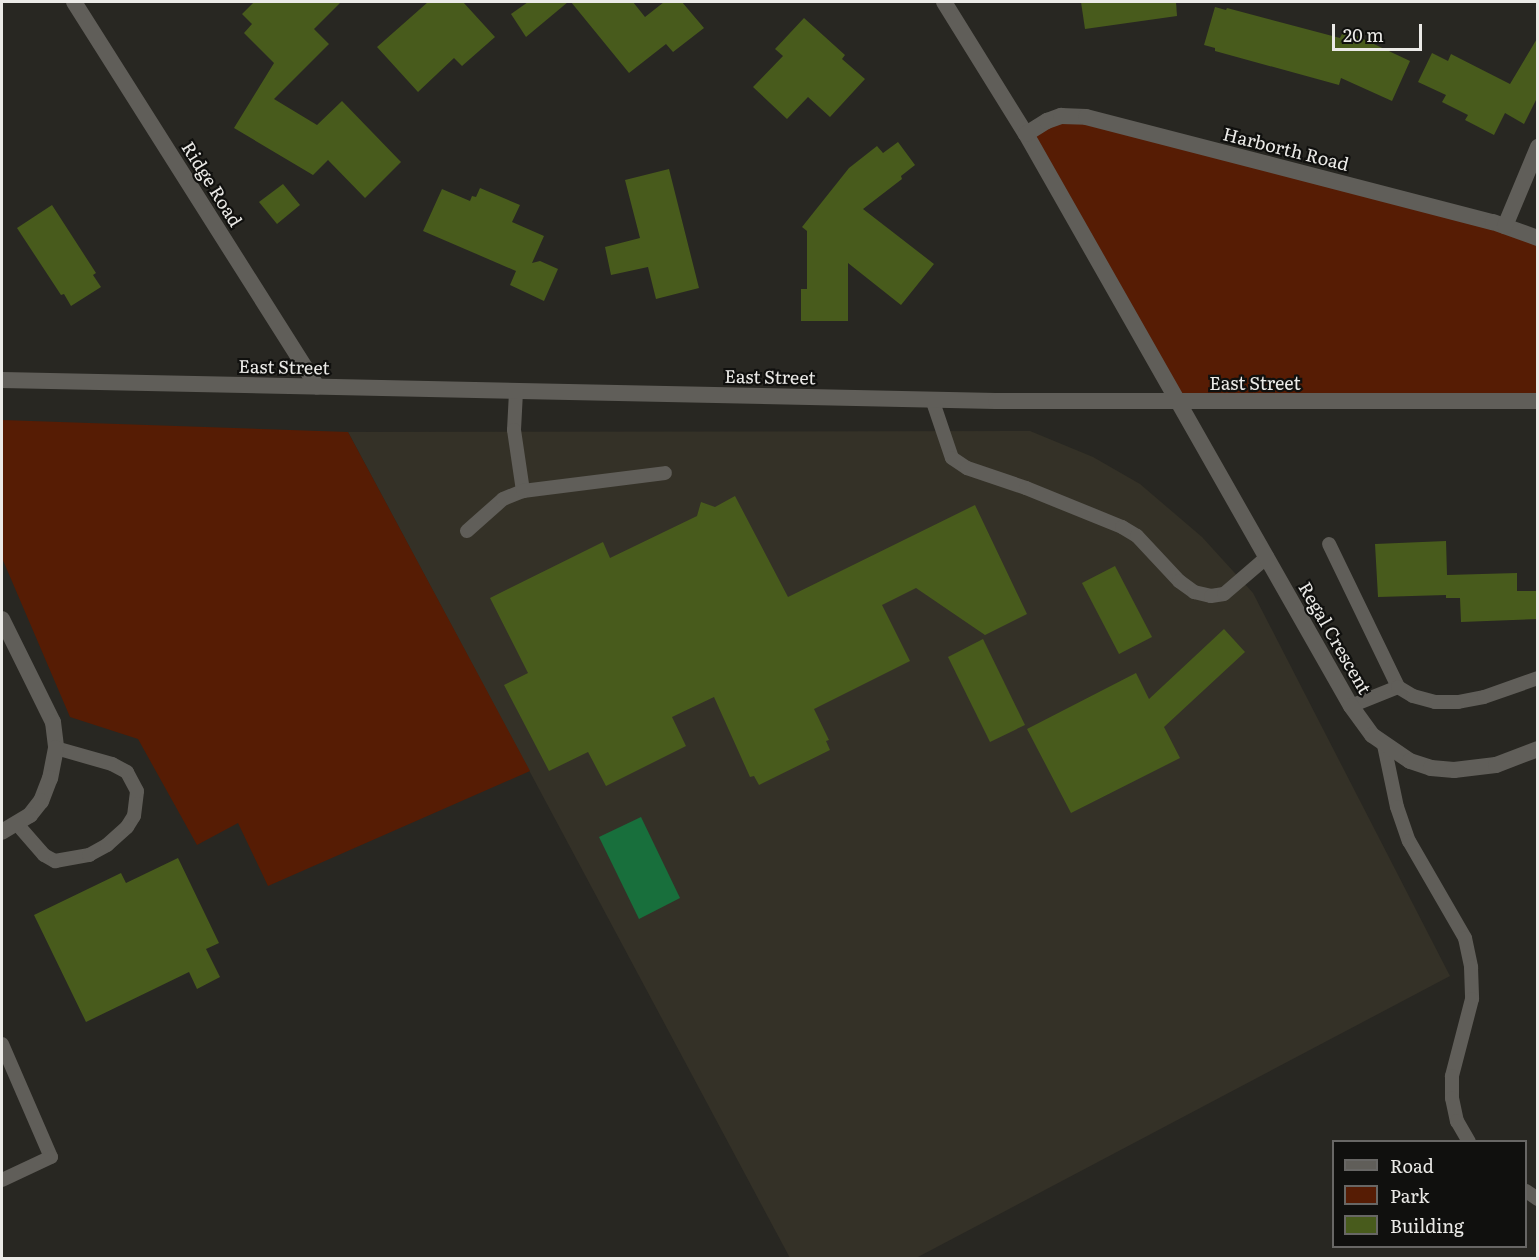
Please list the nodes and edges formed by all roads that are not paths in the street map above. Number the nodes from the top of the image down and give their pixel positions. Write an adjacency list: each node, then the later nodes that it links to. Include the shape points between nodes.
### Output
1 (74, 2): 8 (street, Ridge Road)
2 (944, 2): 3 (street)
3 (1026, 134): 5 (street, Harborth Road, via 1061,116 1086,117); 12 (street)
4 (1538, 147): 5 (street)
5 (1505, 226): 6 (street, Harborth Road)
6 (1538, 238)
7 (2, 380): 8 (street, East Street)
8 (316, 387): 9 (street, East Street)
9 (516, 392): 10 (street, East Street); 14 (lane, via 514,430)
10 (932, 399): 12 (street, East Street); 17 (lane, via 952,458 968,468 1122,527 1137,536 1194,592 1224,594)
11 (1538, 401): 12 (street, East Street)
12 (1179, 403): 17 (street, Regal Crescent)
13 (665, 473): 14 (lane)
14 (523, 491): 15 (lane, via 503,499)
15 (468, 531)
16 (1329, 544): 20 (lane)
17 (1267, 557): 21 (street, Regal Crescent)
18 (2, 619): 23 (street, via 53,722)
19 (1538, 678): 20 (lane, via 1458,702 1435,702)
20 (1398, 687): 21 (lane)
21 (1351, 706): 22 (street, Regal Crescent)
22 (1384, 745): 24 (street, Regal Crescent, via 1410,761 1454,770 1496,765); 28 (lane, via 1397,807 1409,840 1465,938 1472,999 1452,1076 1452,1098 1457,1121)
23 (56, 748): 25 (street, via 41,801); 25 (lane, via 127,772 137,791 134,816 128,827 106,845 88,855 55,861 44,855)
24 (1538, 748)
25 (17, 824): 26 (street)
26 (2, 832)
27 (2, 1044): 29 (lane, via 51,1157)
28 (1468, 1140)
29 (2, 1180)

